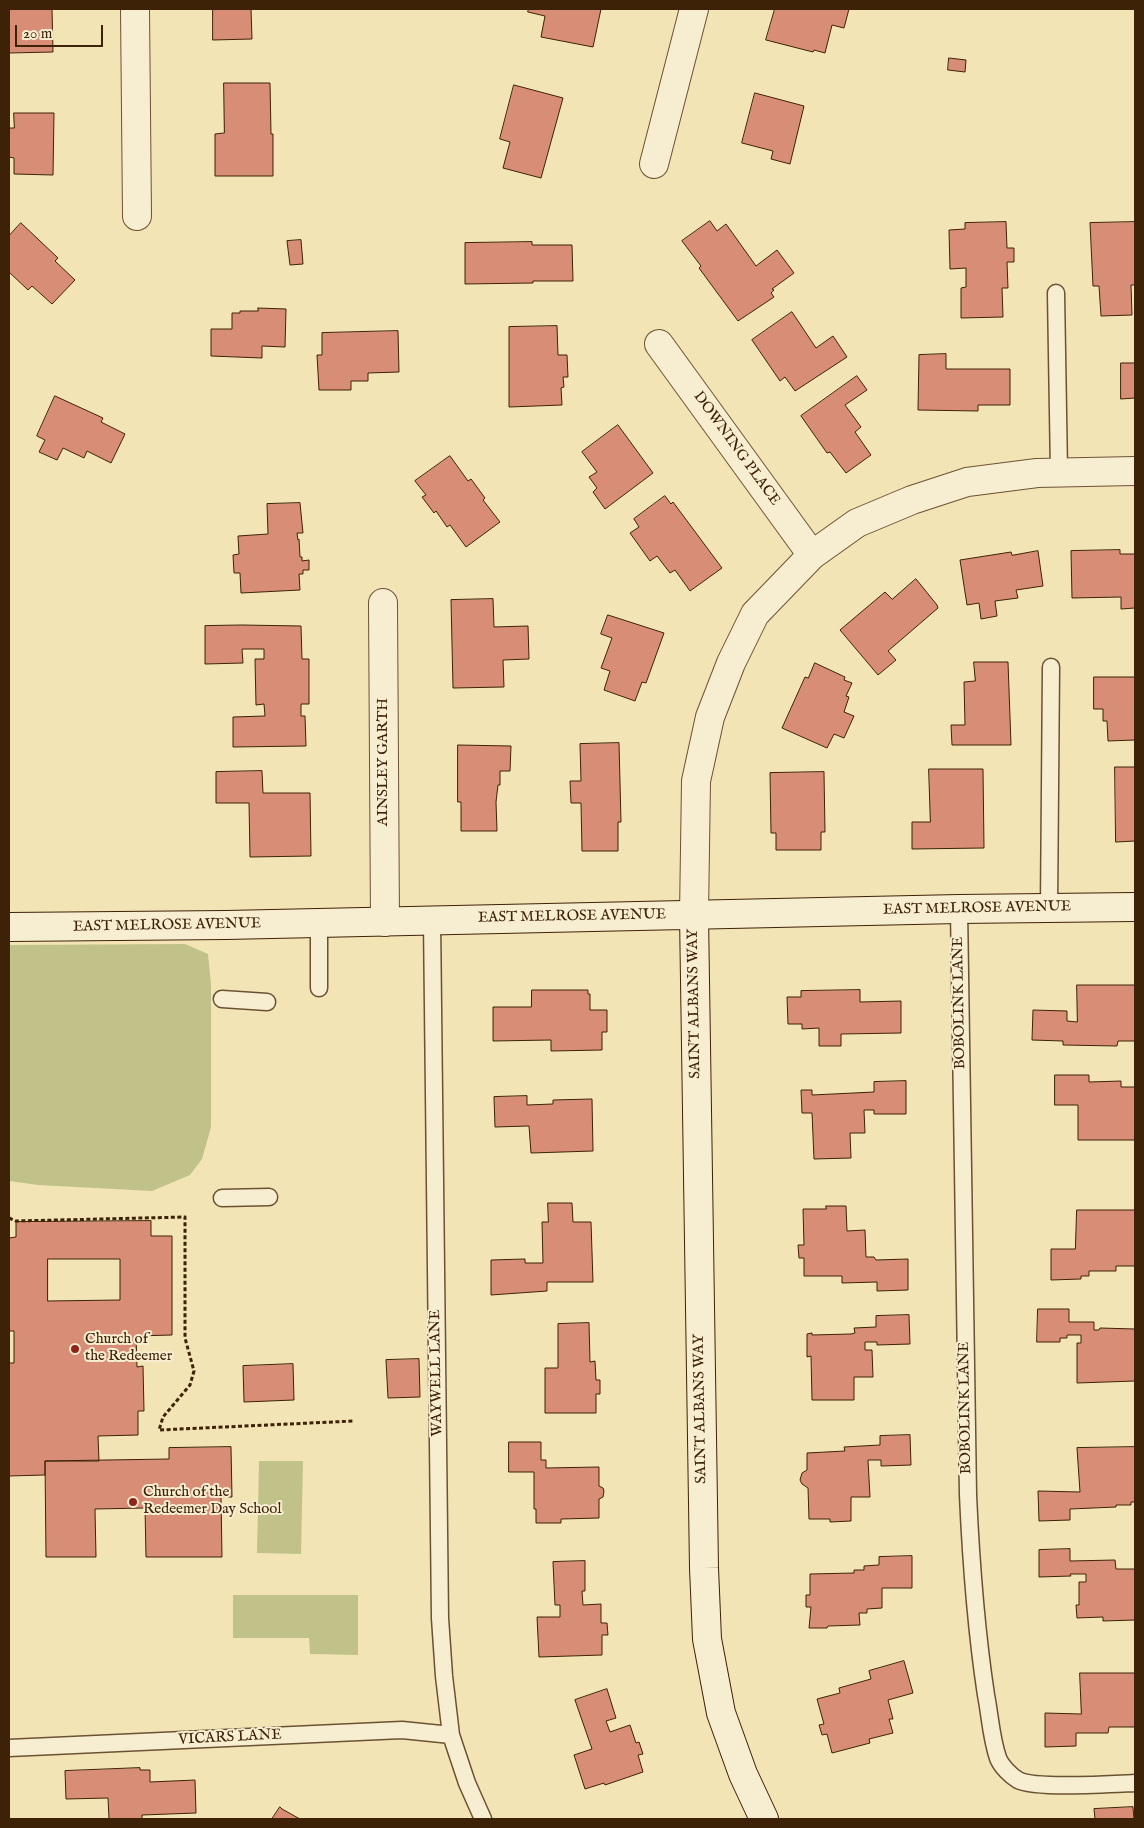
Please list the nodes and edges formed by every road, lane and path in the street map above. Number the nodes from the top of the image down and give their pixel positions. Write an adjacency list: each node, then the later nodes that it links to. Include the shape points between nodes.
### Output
1 (135, 9): 4 (street)
2 (694, 9): 3 (street)
3 (654, 164)
4 (136, 216)
5 (1056, 294): 8 (lane)
6 (659, 344): 9 (street, DOWNING PLACE)
7 (1135, 471): 8 (street, SAINT ALBANS WAY)
8 (1059, 472): 9 (street, SAINT ALBANS WAY, via 967,482 912,500 857,523)
9 (812, 555): 15 (street, SAINT ALBANS WAY, via 755,614 710,717 696,781)
10 (383, 603): 17 (street, AINSLEY GARTH)
11 (1051, 667): 13 (lane)
12 (1135, 907): 13 (street, EAST MELROSE AVENUE)
13 (1050, 908): 14 (street, EAST MELROSE AVENUE)
14 (959, 909): 15 (street, EAST MELROSE AVENUE); 29 (lane, BOBOLINK LANE, via 968,1495 971,1567 993,1737 999,1760 1019,1781 1040,1785)
15 (694, 915): 16 (street, EAST MELROSE AVENUE); 31 (street, SAINT ALBANS WAY, via 703,1558 707,1639 721,1714)
16 (432, 920): 17 (street, EAST MELROSE AVENUE); 27 (lane, WAYWELL LANE, via 440,1618)
17 (385, 922): 18 (street, EAST MELROSE AVENUE)
18 (319, 924): 19 (street, EAST MELROSE AVENUE); 20 (lane)
19 (9, 927)
20 (319, 988)
21 (222, 999): 22 (lane)
22 (267, 1002)
23 (268, 1197): 24 (lane)
24 (222, 1198)
25 (9, 1218): 26 (path, via 16,1221 185,1217 185,1338 194,1371 190,1384 163,1416 160,1430)
26 (354, 1421)
27 (451, 1735): 28 (lane, VICARS LANE, via 402,1730); 30 (lane, WAYWELL LANE)
28 (9, 1748)
29 (1135, 1784)
30 (483, 1819)
31 (764, 1819)

